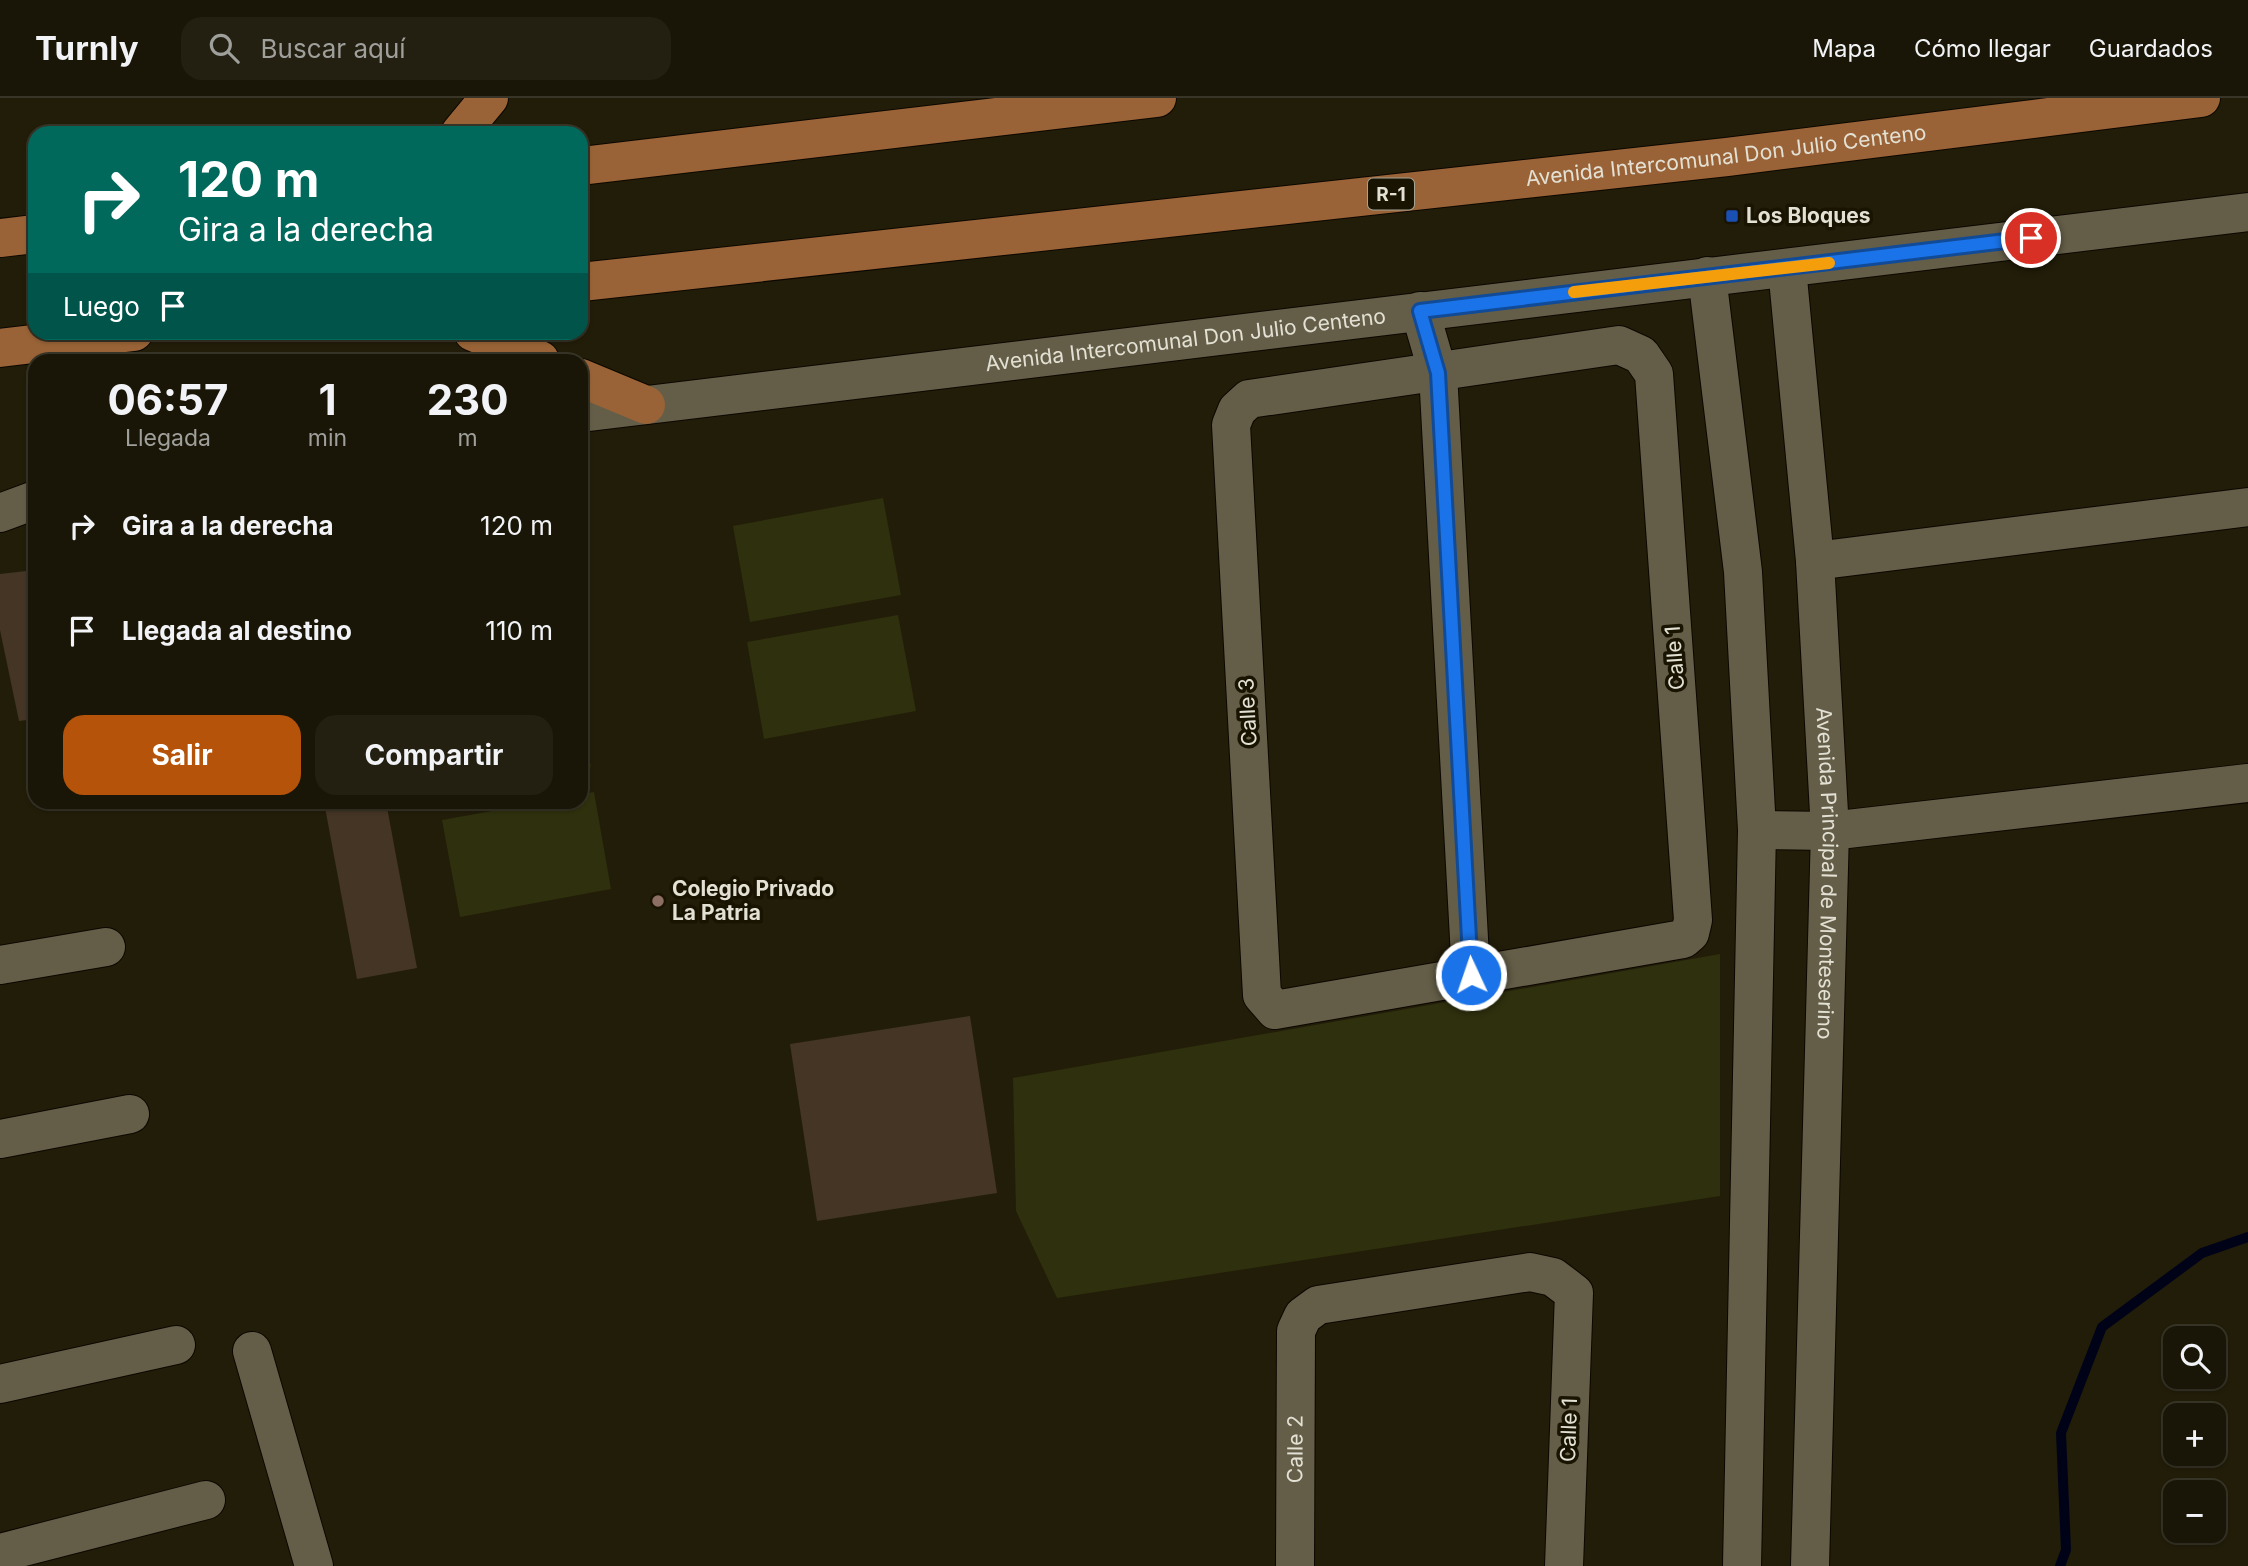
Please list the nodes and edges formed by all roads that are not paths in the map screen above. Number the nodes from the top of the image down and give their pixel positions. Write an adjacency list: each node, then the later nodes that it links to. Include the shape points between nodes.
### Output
1 (489, 98): 4 (main road)
2 (1157, 98): 5 (main road)
3 (2201, 98): 11 (main road, Avenida Intercomunal Don Julio Centeno / R-1, via 1713,159)
4 (466, 126)
5 (588, 165)
6 (2248, 212): 9 (street, Avenida Intercomunal Don Julio Centeno)
7 (28, 235): 8 (main road)
8 (0, 238)
9 (1787, 268): 10 (street, Avenida Intercomunal Don Julio Centeno); 24 (street, Avenida Principal de Monteserino)
10 (1707, 276): 12 (street, Avenida Intercomunal Don Julio Centeno); 26 (street, via 1743,572)
11 (588, 281)
12 (1420, 311): 17 (street); 19 (street, Avenida Intercomunal Don Julio Centeno)
13 (67, 340): 15 (main road)
14 (492, 340): 16 (main road)
15 (0, 348)
16 (526, 354)
17 (1438, 373): 30 (street); 30 (street, Calle 3, via 1249,399 1237,410 1231,425 1262,995 1275,1010); 30 (street, Calle 1, via 1619,345 1641,355 1654,374 1693,920 1683,939)
18 (588, 381): 19 (main road)
19 (646, 405): 20 (street, Avenida Intercomunal Don Julio Centeno)
20 (588, 412)
21 (28, 503): 23 (street)
22 (2248, 507): 24 (street)
23 (0, 513)
24 (1815, 561): 27 (street, Avenida Principal de Monteserino)
25 (2248, 783): 27 (street)
26 (1757, 830): 27 (street); 42 (street)
27 (1830, 831): 43 (street, Avenida Principal de Monteserino)
28 (106, 947): 29 (street)
29 (0, 965)
30 (1471, 975)
31 (130, 1114): 32 (street)
32 (0, 1139)
33 (1296, 1331): 40 (street, Calle 2); 41 (street, Calle 1, via 1303,1316 1318,1305 1530,1272 1553,1277 1574,1293)
34 (176, 1345): 36 (street)
35 (252, 1351): 39 (street)
36 (0, 1384)
37 (206, 1500): 38 (street)
38 (0, 1553)
39 (314, 1566)
40 (1295, 1566)
41 (1564, 1566)
42 (1742, 1566)
43 (1810, 1566)

